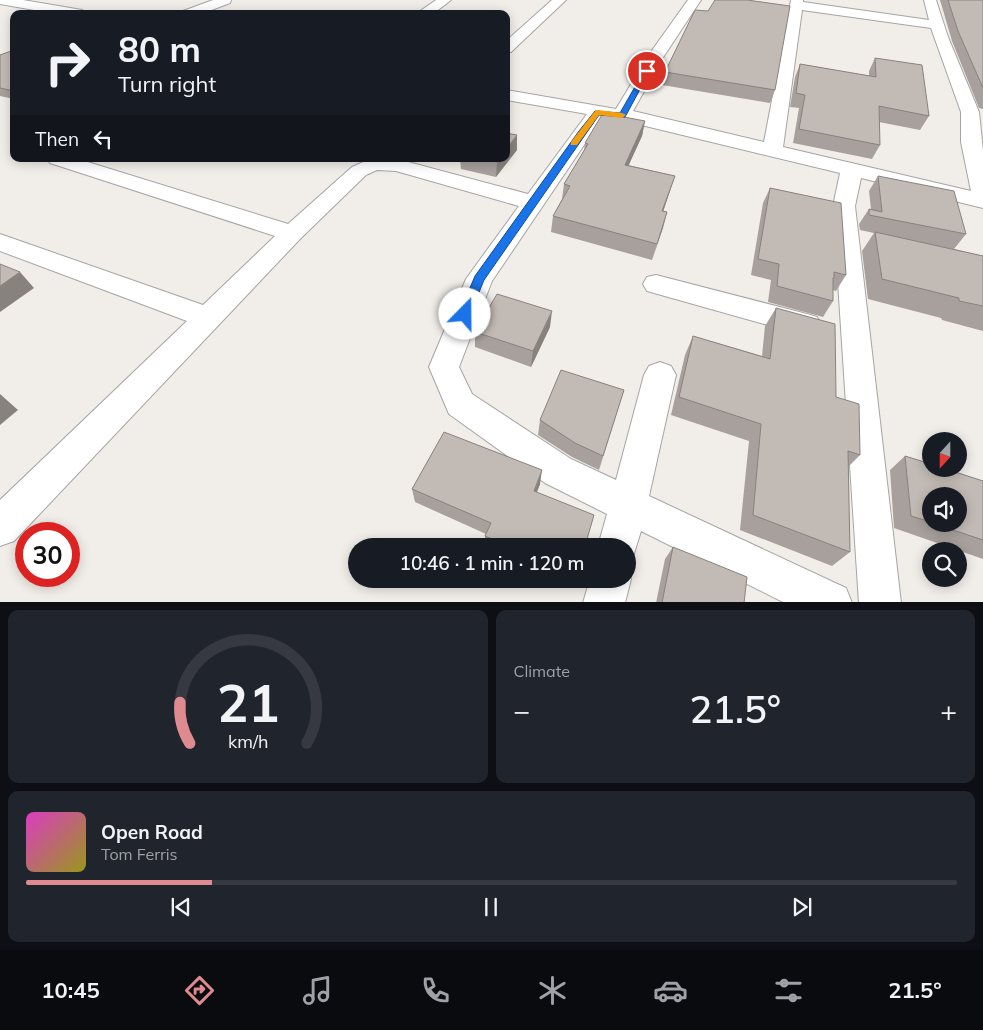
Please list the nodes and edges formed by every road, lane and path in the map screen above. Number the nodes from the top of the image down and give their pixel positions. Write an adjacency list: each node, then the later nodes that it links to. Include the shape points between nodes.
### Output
1 (0, 0): 8 (street, via 63,10)
2 (225, 0): 9 (street)
3 (445, 0): 10 (street)
4 (560, 0): 12 (street)
5 (695, 0): 14 (street)
6 (930, 0): 11 (street)
7 (797, 3): 11 (street); 15 (street)
8 (84, 8)
9 (199, 10)
10 (429, 10)
11 (938, 25): 18 (street, via 970,112 971,142)
12 (510, 45)
13 (510, 96): 14 (street)
14 (610, 114): 15 (street); 20 (street)
15 (772, 151): 17 (street)
16 (67, 162): 21 (street)
17 (852, 169): 19 (street); 25 (street, via 844,206 858,240)
18 (983, 197)
19 (983, 201)
20 (533, 203): 21 (street, via 397,165 374,164 359,171); 27 (street, via 479,279 444,368 460,404 558,471)
21 (292, 233): 24 (street)
22 (0, 242): 24 (street)
23 (656, 284): 25 (street)
24 (207, 317): 28 (street)
25 (857, 339): 33 (street)
26 (660, 375): 27 (street)
27 (629, 505): 29 (street); 32 (street)
28 (0, 527)
29 (620, 538)
30 (608, 588): 31 (street)
31 (604, 602)
32 (831, 602)
33 (880, 602)

